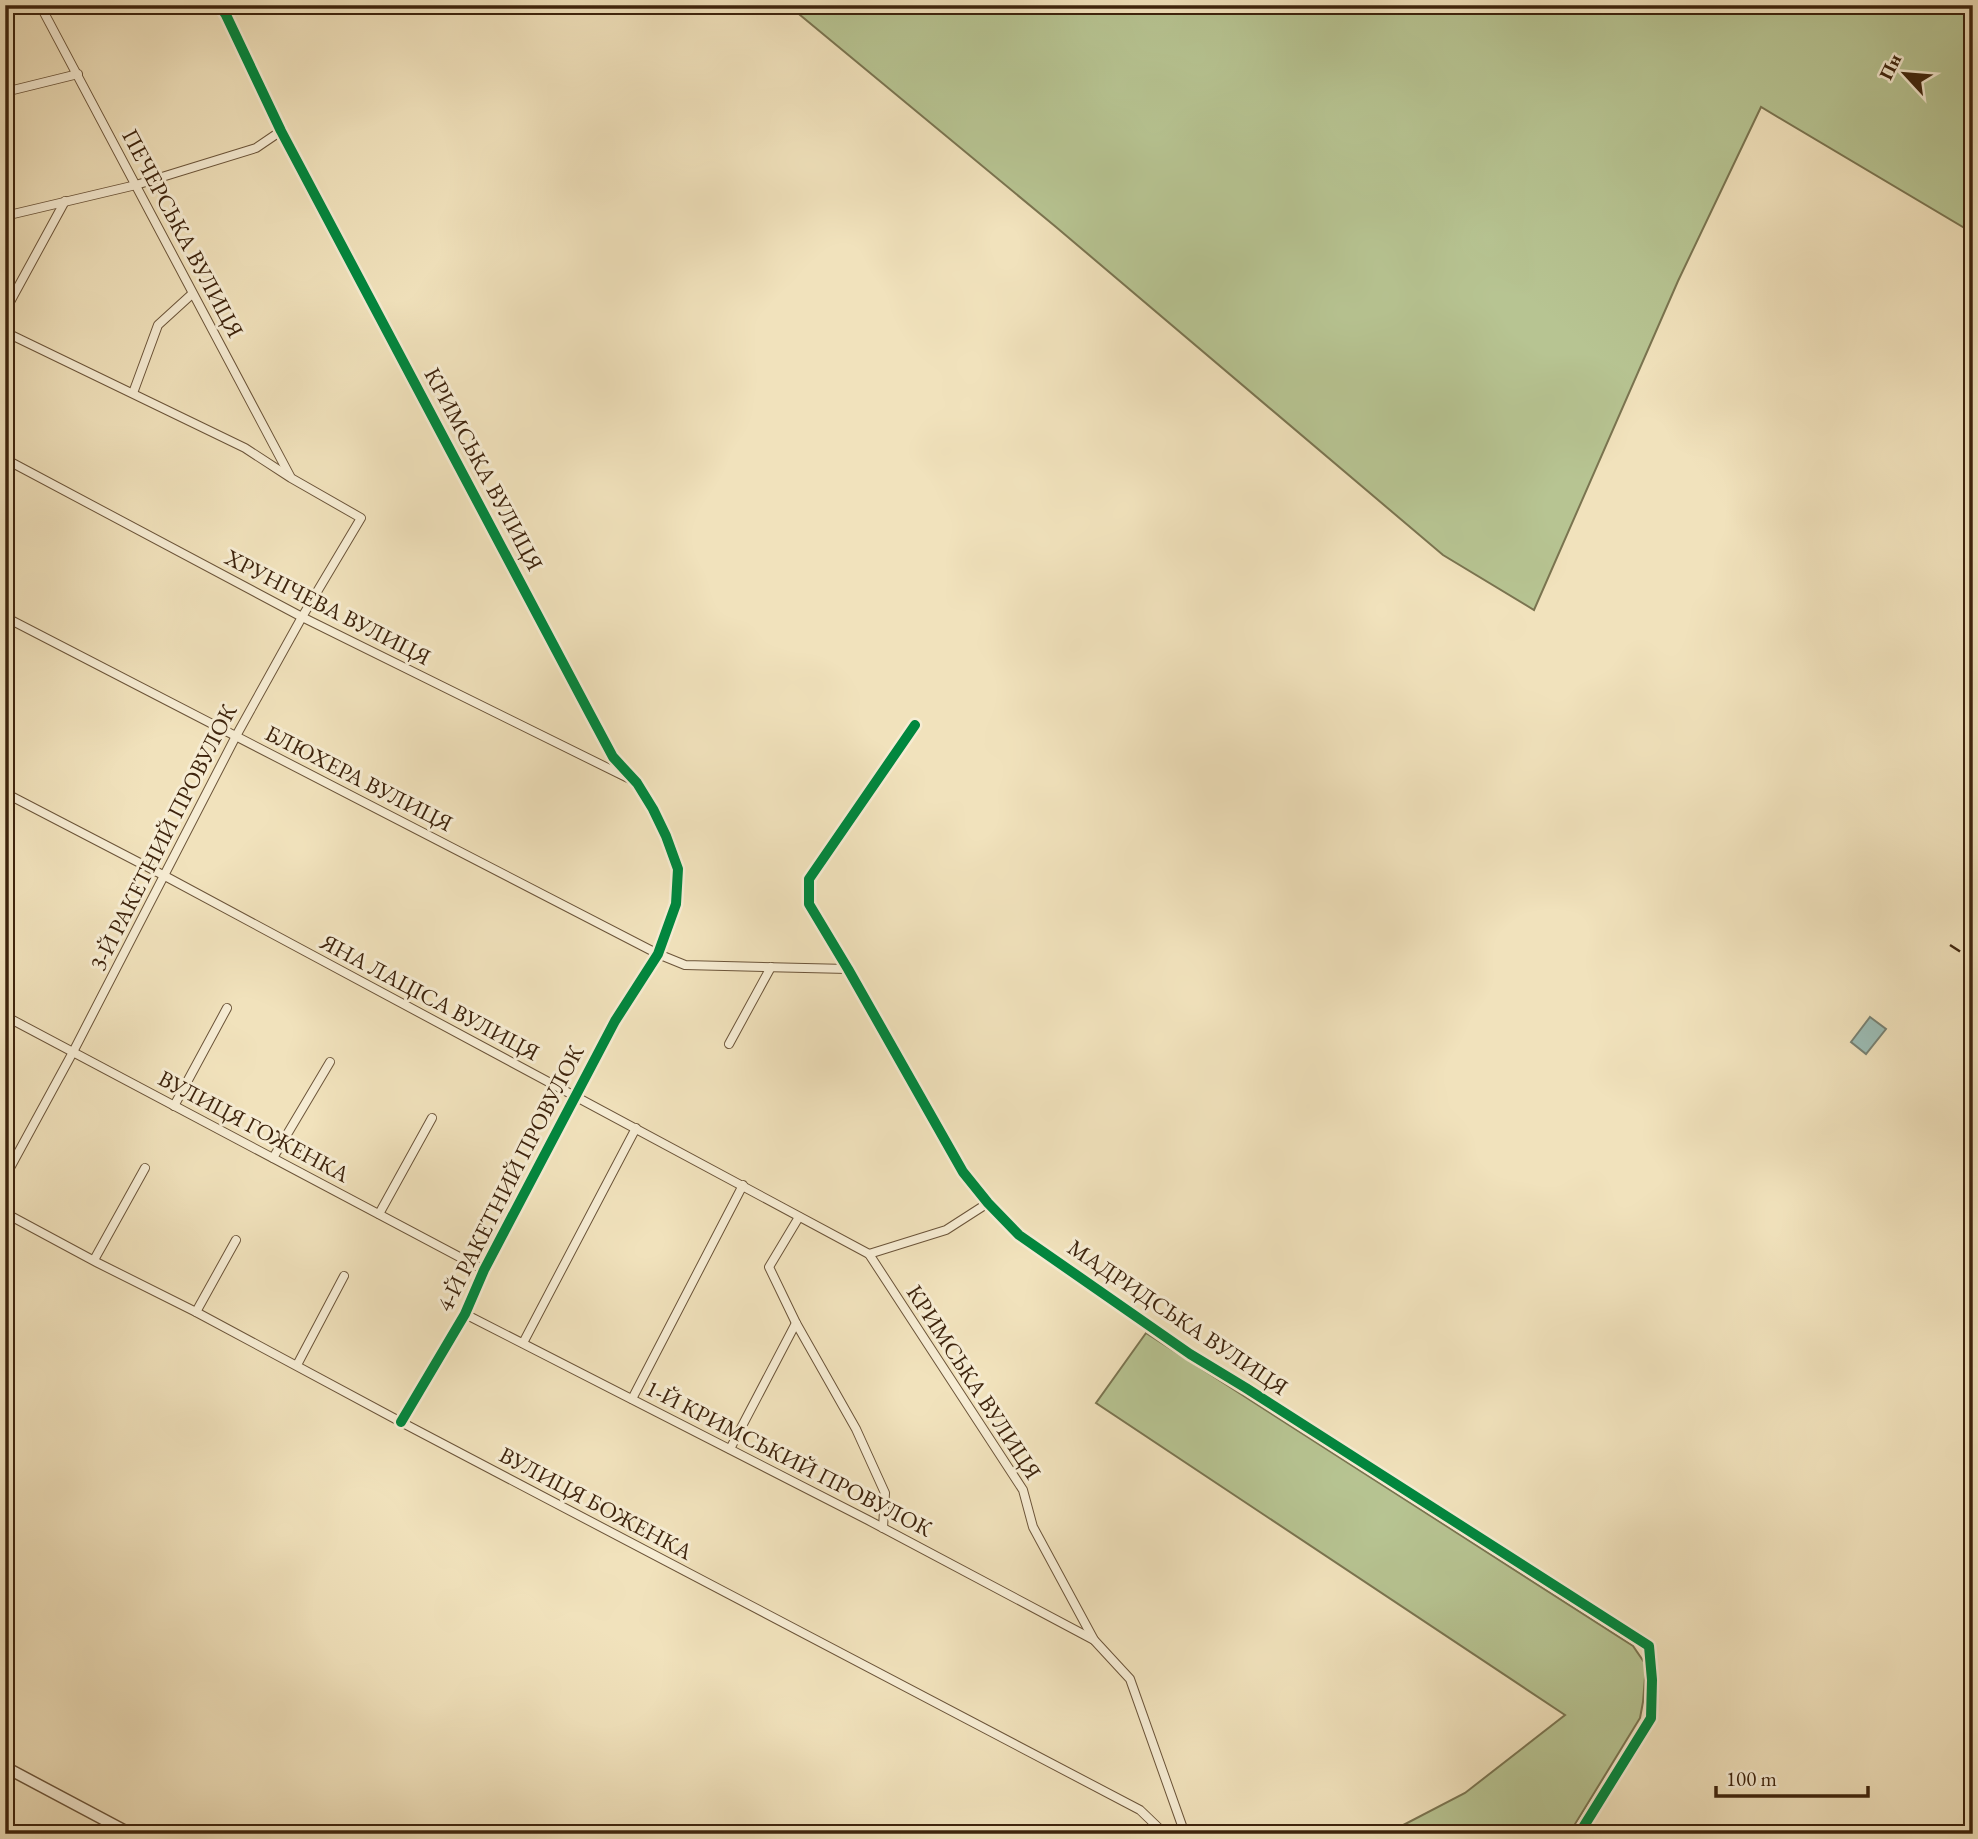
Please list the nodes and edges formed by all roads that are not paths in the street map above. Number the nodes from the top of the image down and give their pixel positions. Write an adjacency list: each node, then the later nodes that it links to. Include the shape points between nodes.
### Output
1 (40, 5): 3 (street, ПЕЧЕРСЬКА ВУЛИЦЯ)
2 (219, 5): 5 (street, КРИМСЬКА ВУЛИЦЯ)
3 (78, 74): 4 (street); 6 (street, ПЕЧЕРСЬКА ВУЛИЦЯ)
4 (5, 92)
5 (281, 131): 6 (street, via 257,148); 19 (street, КРИМСЬКА ВУЛИЦЯ, via 613,757)
6 (136, 185): 7 (street); 9 (street, ПЕЧЕРСЬКА ВУЛИЦЯ)
7 (65, 201): 8 (street); 10 (street)
8 (5, 216)
9 (192, 294): 12 (street, via 158,325); 14 (street, ПЕЧЕРСЬКА ВУЛИЦЯ)
10 (5, 311)
11 (5, 332): 12 (street)
12 (134, 393): 14 (street, via 245,448)
13 (5, 459): 16 (street, ХРУНІЧЕВА ВУЛИЦЯ)
14 (291, 478): 16 (street, 3-Й РАКЕТНИЙ ПРОВУЛОК, via 361,518)
15 (5, 617): 18 (street, БЛЮХЕРА ВУЛИЦЯ)
16 (302, 617): 18 (street, 3-Й РАКЕТНИЙ ПРОВУЛОК); 19 (street, ХРУНІЧЕВА ВУЛИЦЯ)
17 (915, 725): 24 (street, МАДРИДСЬКА ВУЛИЦЯ, via 809,879 809,904)
18 (236, 736): 21 (street, 3-Й РАКЕТНИЙ ПРОВУЛОК); 22 (street, БЛЮХЕРА ВУЛИЦЯ)
19 (638, 783): 22 (street, КРИМСЬКА ВУЛИЦЯ, via 678,869 676,904)
20 (5, 793): 21 (street, ЯНА ЛАЦІСА ВУЛИЦЯ)
21 (163, 875): 28 (street, 3-Й РАКЕТНИЙ ПРОВУЛОК); 30 (street, ЯНА ЛАЦІСА ВУЛИЦЯ)
22 (658, 954): 23 (street, БЛЮХЕРА ВУЛИЦЯ, via 685,965); 30 (street, 4-Й РАКЕТНИЙ ПРОВУЛОК)
23 (771, 967): 24 (street, БЛЮХЕРА ВУЛИЦЯ); 27 (street)
24 (848, 969): 38 (street, МАДРИДСЬКА ВУЛИЦЯ, via 963,1172)
25 (227, 1008): 31 (street)
26 (5, 1016): 28 (street, ВУЛИЦЯ ГОЖЕНКА)
27 (729, 1044)
28 (74, 1052): 31 (street, ВУЛИЦЯ ГОЖЕНКА); 36 (street, 3-Й РАКЕТНИЙ ПРОВУЛОК)
29 (330, 1062): 34 (street)
30 (575, 1096): 33 (street, ЯНА ЛАЦІСА ВУЛИЦЯ); 45 (street, 4-Й РАКЕТНИЙ ПРОВУЛОК)
31 (174, 1106): 34 (street, ВУЛИЦЯ ГОЖЕНКА)
32 (432, 1118): 40 (street)
33 (636, 1128): 37 (street, ЯНА ЛАЦІСА ВУЛИЦЯ); 50 (street)
34 (274, 1158): 40 (street, ВУЛИЦЯ ГОЖЕНКА)
35 (145, 1167): 44 (street)
36 (5, 1177)
37 (743, 1185): 41 (street, ЯНА ЛАЦІСА ВУЛИЦЯ); 52 (street)
38 (988, 1203): 43 (street, via 946,1230); 61 (street, МАДРИДСЬКА ВУЛИЦЯ, via 1019,1235 1190,1354 1649,1646 1651,1718)
39 (5, 1213): 44 (street, ВУЛИЦЯ БОЖЕНКА)
40 (379, 1214): 45 (street, ВУЛИЦЯ ГОЖЕНКА)
41 (799, 1217): 43 (street, ЯНА ЛАЦІСА ВУЛИЦЯ); 49 (street, via 769,1268)
42 (236, 1240): 47 (street)
43 (869, 1254): 56 (street, КРИМСЬКА ВУЛИЦЯ, via 1023,1490 1033,1527)
44 (94, 1260): 47 (street, ВУЛИЦЯ БОЖЕНКА)
45 (484, 1270): 48 (street, 4-Й РАКЕТНИЙ ПРОВУЛОК)
46 (344, 1276): 51 (street)
47 (196, 1312): 51 (street, ВУЛИЦЯ БОЖЕНКА)
48 (465, 1314): 50 (street, 1-Й КРИМСЬКИЙ ПРОВУЛОК); 53 (street, 4-Й РАКЕТНИЙ ПРОВУЛОК)
49 (796, 1323): 54 (street); 55 (street, via 856,1429 885,1493)
50 (523, 1343): 52 (street, 1-Й КРИМСЬКИЙ ПРОВУЛОК)
51 (296, 1365): 53 (street, ВУЛИЦЯ БОЖЕНКА)
52 (632, 1399): 54 (street, 1-Й КРИМСЬКИЙ ПРОВУЛОК)
53 (401, 1422): 59 (street, ВУЛИЦЯ БОЖЕНКА, via 1140,1810)
54 (730, 1449): 55 (street, 1-Й КРИМСЬКИЙ ПРОВУЛОК)
55 (883, 1528): 56 (street, 1-Й КРИМСЬКИЙ ПРОВУЛОК)
56 (1094, 1640): 60 (street, КРИМСЬКА ВУЛИЦЯ, via 1130,1679)
57 (5, 1767): 58 (street)
58 (131, 1834)
59 (1165, 1834)
60 (1185, 1834)
61 (1580, 1834)

